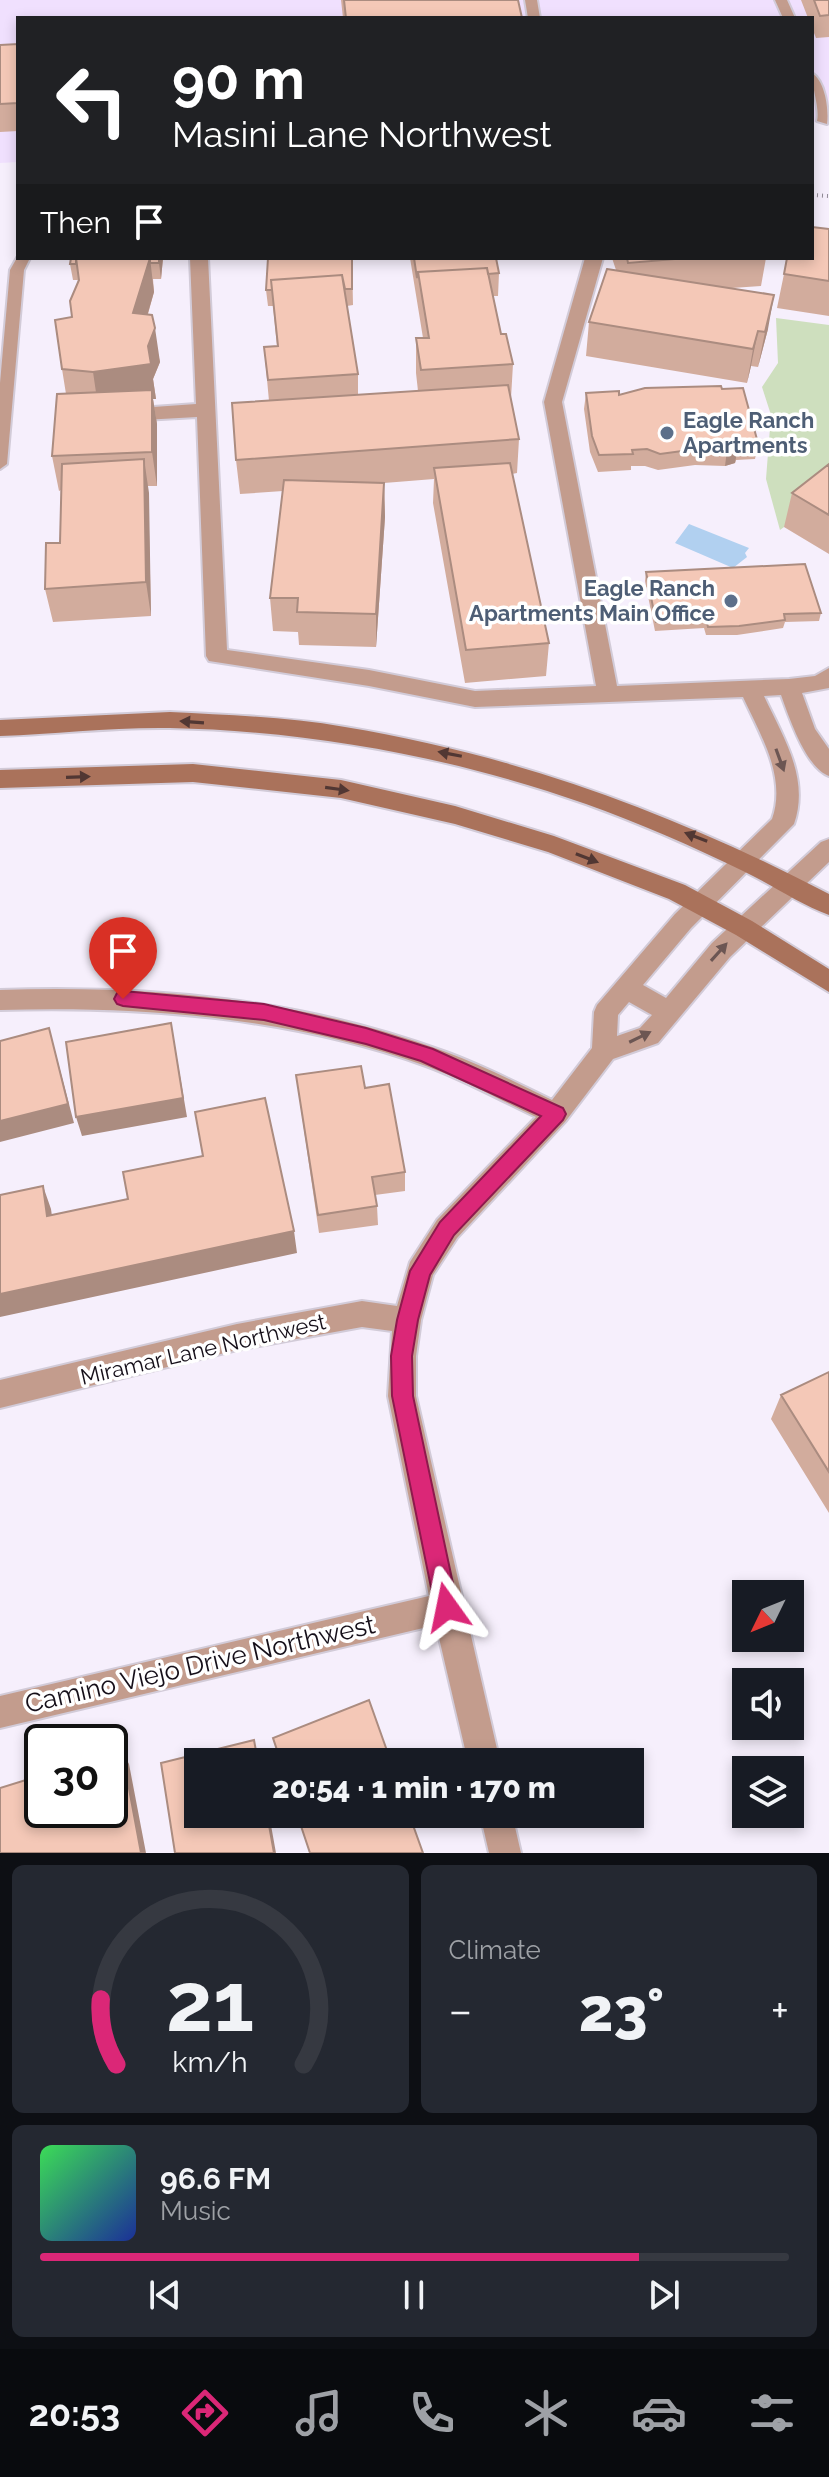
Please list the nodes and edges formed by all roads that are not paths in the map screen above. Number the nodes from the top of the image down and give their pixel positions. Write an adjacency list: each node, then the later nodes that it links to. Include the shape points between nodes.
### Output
1 (814, 82): 2 (lane, via 825,112)
2 (821, 121)
3 (22, 260): 7 (lane)
4 (199, 260): 6 (street)
5 (593, 260): 13 (street, via 553,402)
6 (206, 410): 8 (street); 13 (street, via 217,656 475,699)
7 (3, 412): 9 (lane)
8 (102, 416)
9 (0, 464)
10 (829, 676): 11 (street, via 821,683)
11 (789, 687): 12 (street); 15 (street, via 805,731)
12 (750, 688): 13 (street); 18 (street, one-way to 18, via 790,796 782,824)
13 (608, 694)
14 (0, 728): 18 (main road, one-way to 14, via 558,786 462,757 323,731 169,720)
15 (829, 767)
16 (0, 779): 20 (main road, one-way to 20, via 193,773 341,789 554,845)
17 (829, 848): 19 (street)
18 (746, 860): 19 (main road); 20 (street)
19 (791, 883): 21 (main road); 22 (street)
20 (700, 905): 22 (main road); 24 (street)
21 (829, 905)
22 (744, 928): 23 (main road); 26 (street, one-way to 22)
23 (829, 982)
24 (626, 988): 26 (street); 27 (street, via 606,1012)
25 (0, 1000): 28 (street, via 123,999 264,1012 426,1055)
26 (669, 1012): 27 (street, one-way to 26, via 649,1036)
27 (604, 1051): 28 (street)
28 (556, 1114): 29 (street, via 447,1229 420,1271)
29 (407, 1320): 30 (street, Miramar Lane Northwest, via 362,1314 237,1337); 31 (street, via 402,1396)
30 (0, 1394)
31 (447, 1607): 32 (street, Camino Viejo Drive Northwest); 33 (street)
32 (0, 1712)
33 (481, 1748)
34 (499, 1828): 35 (street)
35 (505, 1853)

